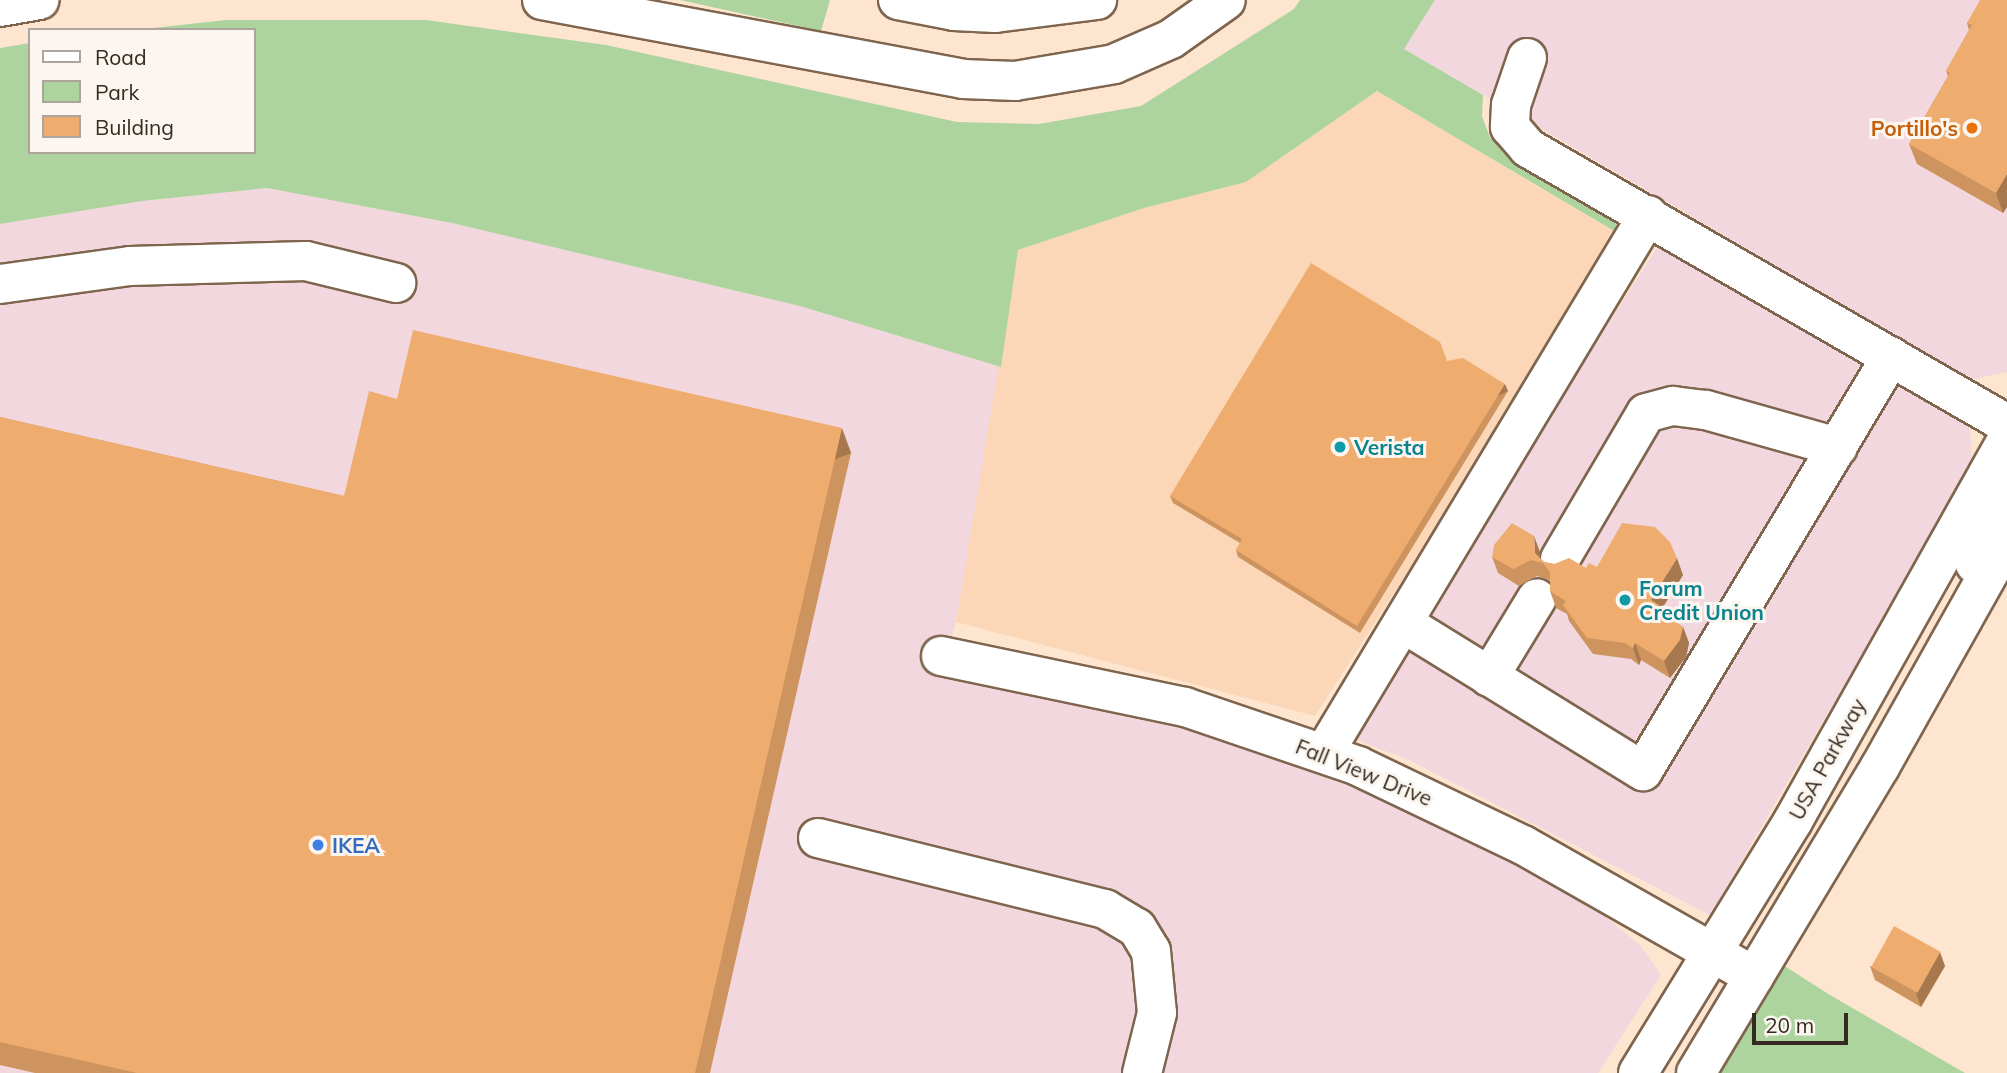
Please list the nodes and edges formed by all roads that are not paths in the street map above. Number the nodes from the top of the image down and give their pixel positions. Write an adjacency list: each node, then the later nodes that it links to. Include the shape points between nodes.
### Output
1 (39, 0): 6 (main road)
2 (542, 0): 5 (main road, via 963,79 1015,81 1114,64 1171,39)
3 (898, 0): 4 (main road, via 995,13)
4 (1097, 0)
5 (1226, 0)
6 (0, 7)
7 (1527, 58): 8 (main road, via 1511,105 1510,127 1528,148)
8 (1648, 215): 11 (main road); 19 (main road)
9 (396, 283): 10 (main road, via 306,261 130,266)
10 (0, 284)
11 (1891, 357): 12 (main road); 14 (main road)
12 (2007, 424)
13 (2007, 440): 25 (main road, USA Parkway, via 1793,821)
14 (1838, 447): 17 (main road, via 1706,410 1673,406 1646,413); 22 (main road, via 1643,771)
15 (2007, 496): 21 (main road, via 1963,589)
16 (2007, 541): 21 (main road)
17 (1560, 559)
18 (1536, 598): 22 (main road)
19 (1403, 623): 22 (main road); 23 (main road)
20 (941, 656): 23 (main road, Fall View Drive, via 1115,689)
21 (1938, 664): 26 (main road)
22 (1489, 677)
23 (1324, 753): 25 (main road, Fall View Drive, via 1409,788 1524,845)
24 (818, 838): 27 (main road, via 1105,909 1137,928 1151,951 1157,1013)
25 (1712, 951): 26 (main road, Fall View Drive); 28 (main road, USA Parkway)
26 (1754, 976): 29 (main road)
27 (1142, 1073)
28 (1637, 1073)
29 (1696, 1073)

